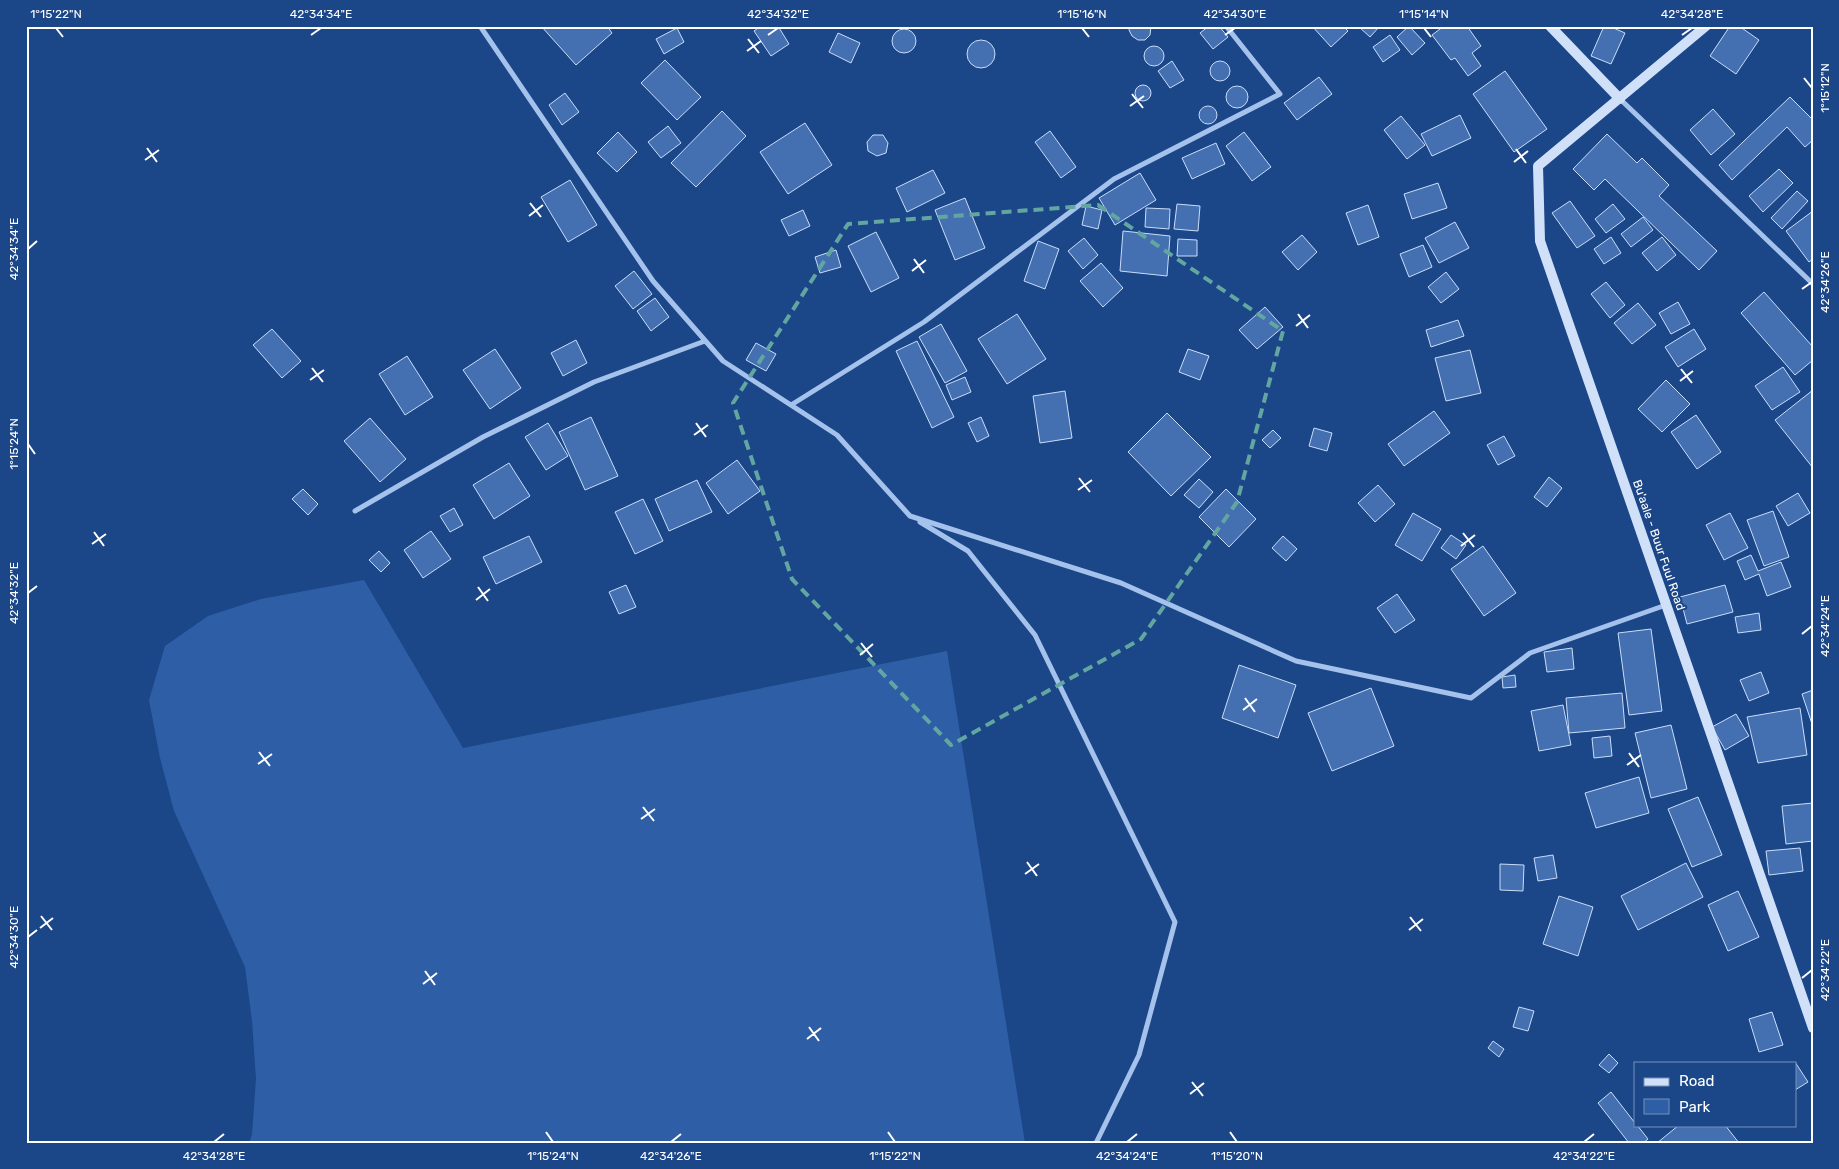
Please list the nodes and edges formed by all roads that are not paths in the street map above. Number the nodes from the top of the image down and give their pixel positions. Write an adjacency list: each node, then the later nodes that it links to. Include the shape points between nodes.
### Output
1 (480, 26): 7 (street, via 653,281)
2 (1226, 26): 8 (street, via 1280,94 1114,179 924,322)
3 (1550, 26): 5 (street)
4 (1706, 26): 5 (street)
5 (1620, 99): 6 (street); 11 (street, Bu'aale - Buur Fuul Road, via 1538,166 1540,241)
6 (1813, 284)
7 (705, 341): 8 (street, via 723,361); 9 (street, via 594,382 483,437)
8 (791, 405): 10 (street, via 837,434)
9 (355, 511)
10 (910, 516): 11 (street, via 1121,583 1296,661 1472,698 1530,653); 13 (street, via 968,551 1035,635 1175,922 1139,1055)
11 (1667, 605): 12 (street, Bu'aale - Buur Fuul Road)
12 (1813, 1028)
13 (1096, 1143)

